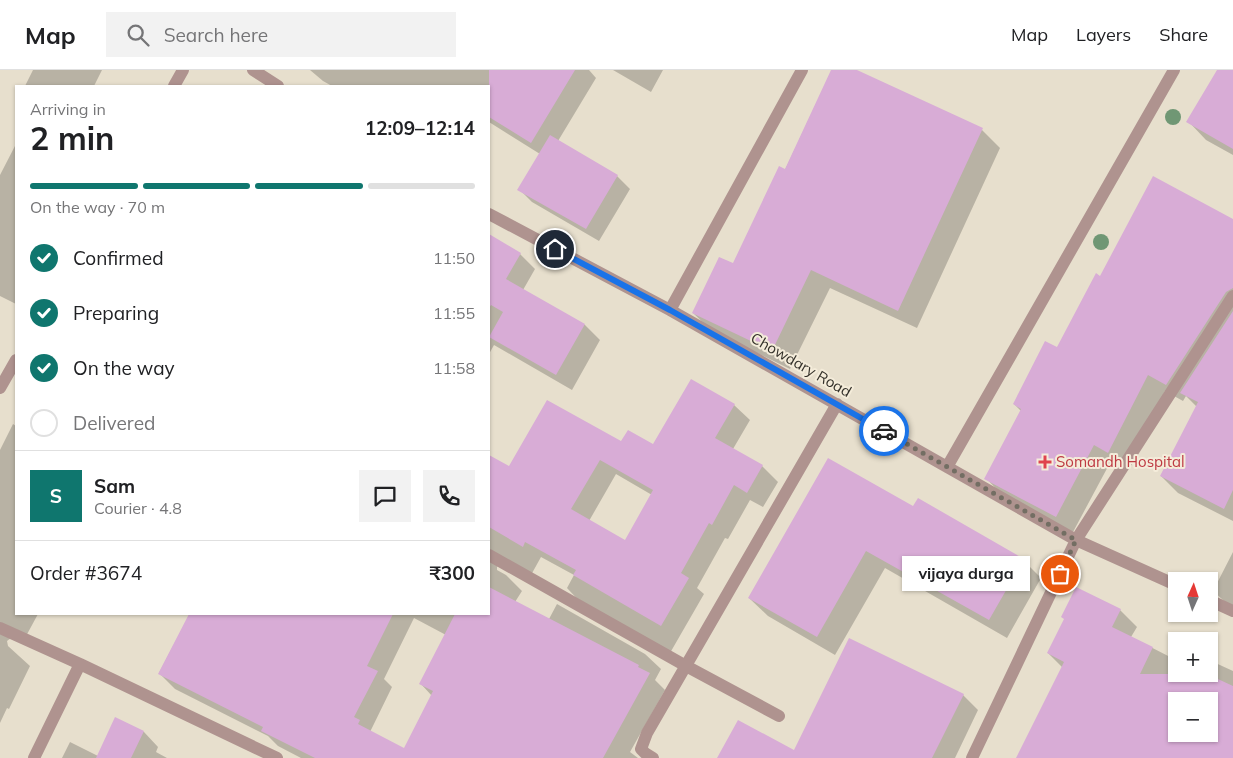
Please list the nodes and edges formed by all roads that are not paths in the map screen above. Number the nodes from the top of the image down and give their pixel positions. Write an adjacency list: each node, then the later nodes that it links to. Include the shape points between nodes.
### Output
1 (183, 70): 5 (street)
2 (253, 70): 6 (street)
3 (802, 70): 9 (street)
4 (1174, 70): 13 (street)
5 (175, 85)
6 (276, 85)
7 (490, 215): 9 (street, Chowdary Road)
8 (1233, 296): 14 (street)
9 (670, 310): 12 (street, Chowdary Road)
10 (15, 362): 11 (street)
11 (0, 388)
12 (837, 404): 13 (street, Chowdary Road); 21 (street)
13 (947, 467): 14 (street, Chowdary Road)
14 (1076, 540): 16 (street, Chowdary Road); 26 (street)
15 (490, 556): 21 (street)
16 (1168, 581)
17 (1218, 604): 18 (street)
18 (1233, 611)
19 (0, 628): 20 (street)
20 (80, 664): 23 (street); 24 (street)
21 (686, 666): 22 (street); 25 (street, via 642,743 641,749)
22 (779, 716)
23 (34, 758)
24 (276, 758)
25 (653, 758)
26 (972, 758)

